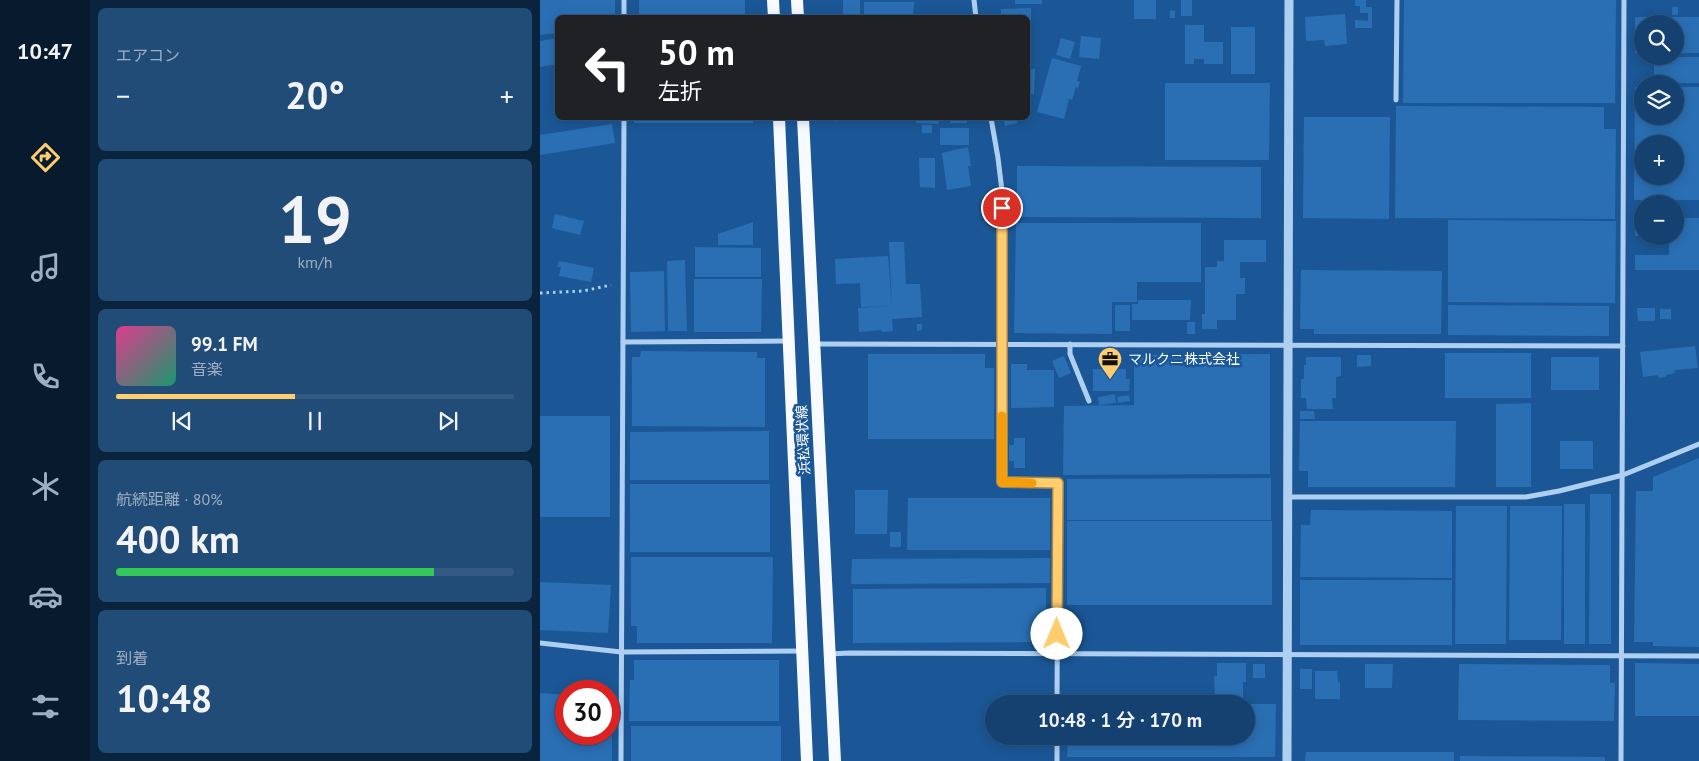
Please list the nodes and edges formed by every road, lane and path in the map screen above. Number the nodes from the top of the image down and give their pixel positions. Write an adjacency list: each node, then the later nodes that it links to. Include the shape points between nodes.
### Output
1 (624, 0): 8 (street)
2 (773, 0): 9 (main road)
3 (798, 0): 10 (main road)
4 (974, 0): 11 (street)
5 (1289, 0): 24 (street)
6 (1397, 0): 12 (street)
7 (1624, 0): 25 (street)
8 (624, 15)
9 (774, 15)
10 (798, 15)
11 (976, 15)
12 (1396, 100)
13 (624, 120): 17 (street)
14 (778, 120): 19 (main road, 浜松環状線)
15 (803, 120): 22 (main road, 浜松環状線)
16 (991, 120): 21 (street, via 1002,191)
17 (623, 283): 18 (path, via 583,292); 20 (street)
18 (540, 294)
19 (788, 341): 20 (street); 31 (main road, 浜松環状線)
20 (622, 342): 32 (street)
21 (1002, 343): 22 (street); 23 (street); 33 (street, via 1002,482 1058,483)
22 (814, 344): 34 (main road, 浜松環状線)
23 (1070, 344): 24 (street); 26 (street, via 1070,354)
24 (1288, 345): 25 (street); 29 (street)
25 (1623, 346): 28 (street)
26 (1089, 401)
27 (1699, 444): 28 (street)
28 (1622, 475): 29 (street, via 1526,496); 36 (street)
29 (1288, 497): 35 (street)
30 (540, 643): 32 (street)
31 (802, 651): 32 (street); 41 (main road, 浜松環状線)
32 (621, 652): 40 (street)
33 (1057, 653): 34 (street); 35 (street); 38 (street)
34 (829, 654): 42 (main road, 浜松環状線)
35 (1287, 654): 36 (street); 44 (street)
36 (1621, 656): 37 (street); 45 (street)
37 (1699, 656)
38 (1057, 695)
39 (1057, 745): 43 (street)
40 (621, 761)
41 (807, 761)
42 (835, 761)
43 (1057, 761)
44 (1287, 761)
45 (1621, 761)

